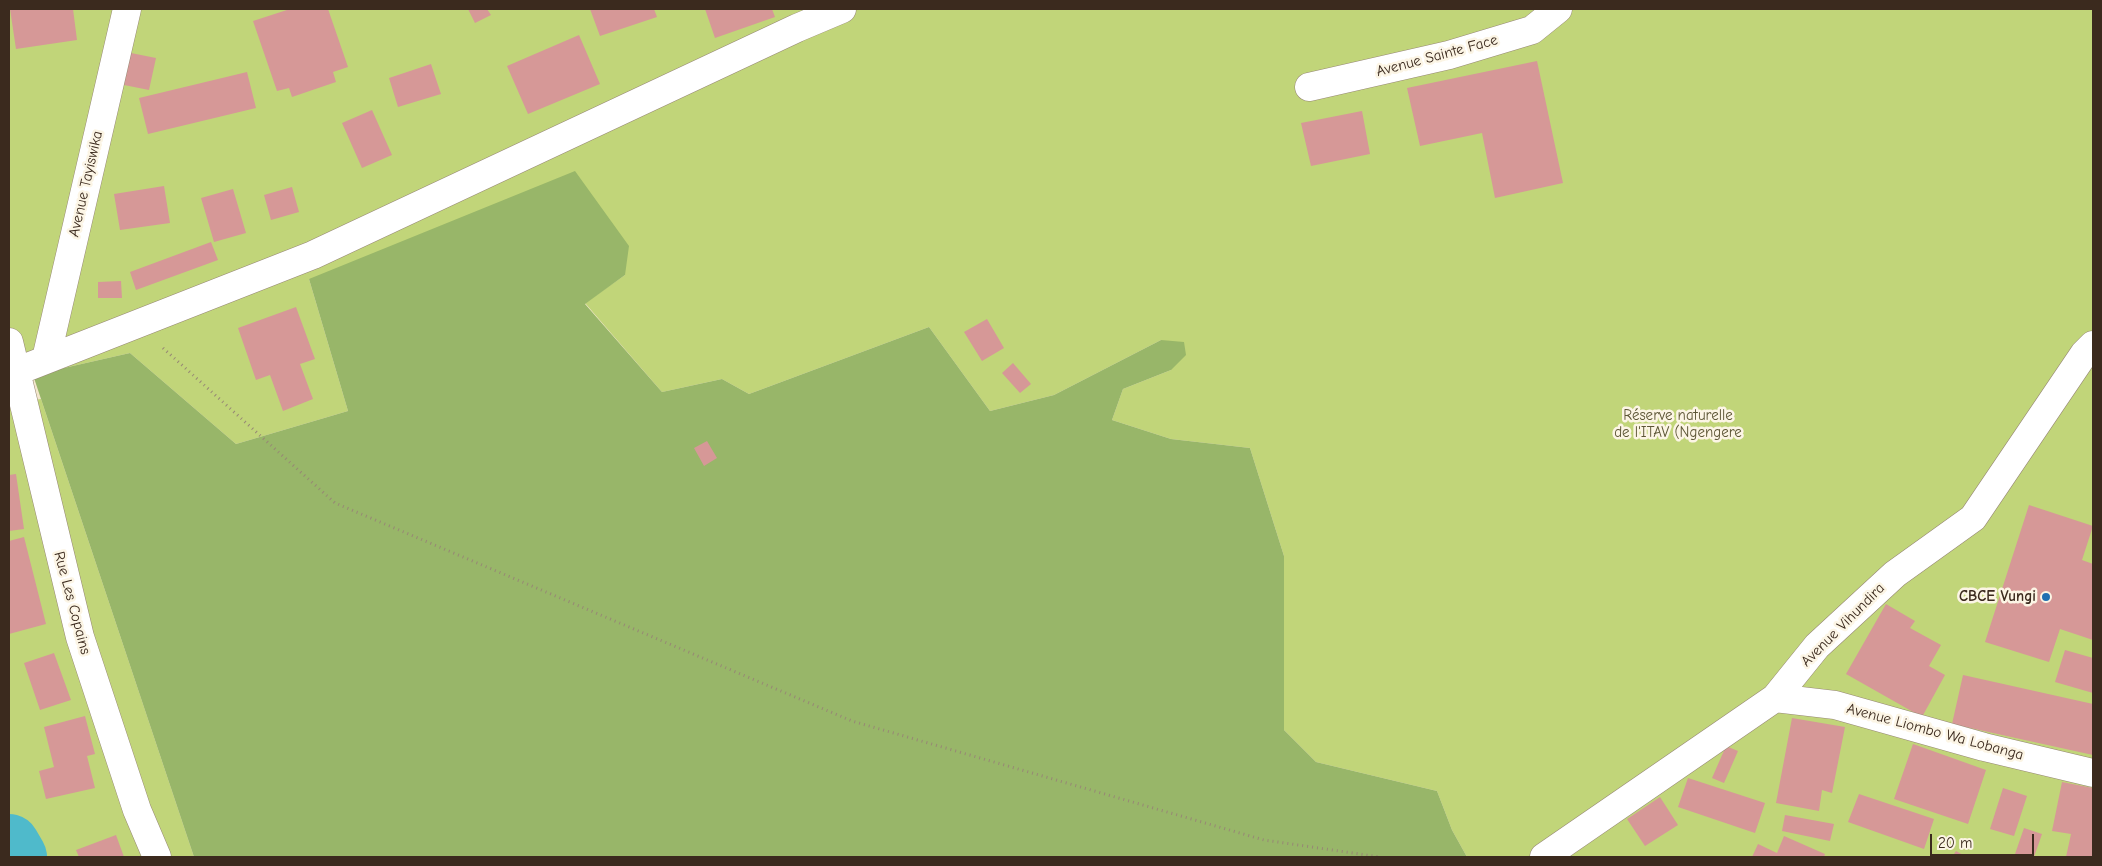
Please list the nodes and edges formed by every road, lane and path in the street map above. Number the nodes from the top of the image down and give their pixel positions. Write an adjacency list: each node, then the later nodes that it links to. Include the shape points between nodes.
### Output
1 (842, 9): 4 (street)
2 (1558, 9): 5 (street, Avenue Sainte Face, via 1532,30 1449,55)
3 (133, 11): 9 (street, Avenue Tayiswika)
4 (794, 18): 6 (street, via 314,255)
5 (1308, 87)
6 (136, 324): 9 (street); 14 (path, via 335,503 344,507 852,721 1264,840)
7 (9, 342): 10 (street, Rue Les Copains)
8 (2093, 344): 11 (street, Avenue Vihundira, via 1973,518 1895,574 1816,646)
9 (46, 359): 10 (street)
10 (15, 372): 13 (street, Rue Les Copains, via 80,637 137,810)
11 (1775, 698): 12 (street, Avenue Liombo Wa Lobanga, via 1835,705 1984,747); 15 (street, Avenue Vihundira)
12 (2093, 773)
13 (157, 857)
14 (1380, 857)
15 (1544, 857)

